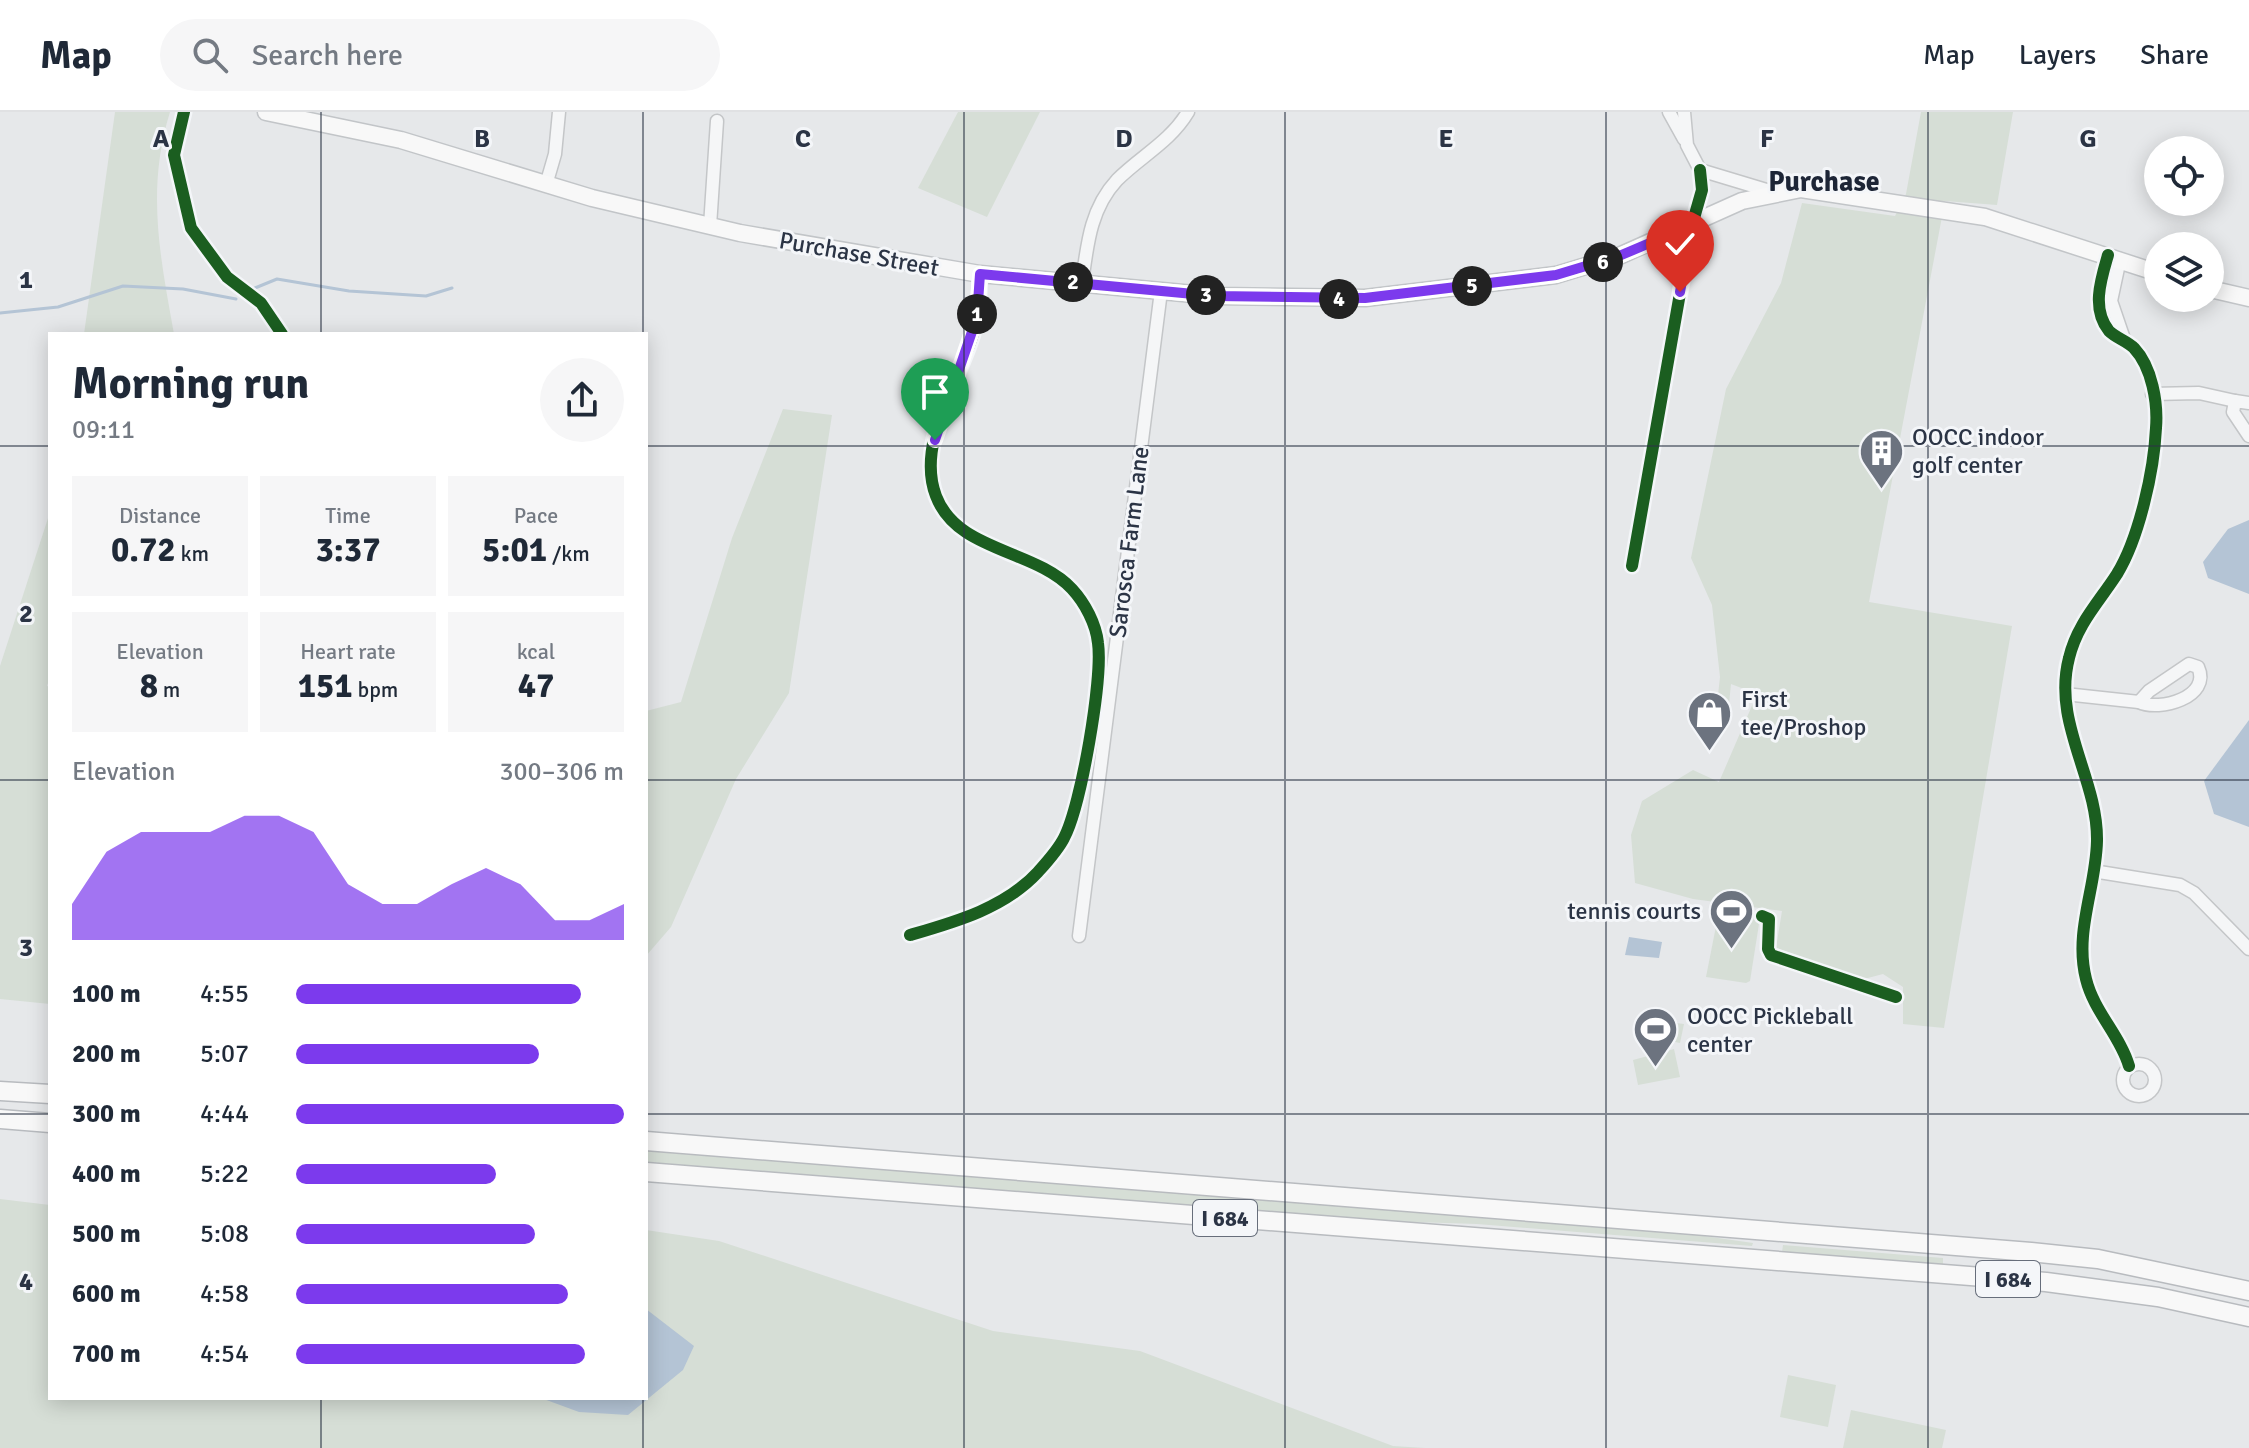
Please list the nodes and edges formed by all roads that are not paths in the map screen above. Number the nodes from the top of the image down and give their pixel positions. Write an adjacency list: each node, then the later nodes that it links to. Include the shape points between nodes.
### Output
1 (184, 112): 21 (street, via 174,155 191,228 227,277 261,303)
2 (266, 112): 10 (main road, Purchase Street, via 409,142)
3 (559, 112): 10 (street)
4 (1188, 112): 17 (street, via 1169,137 1105,195 1089,231)
5 (1669, 112): 8 (street)
6 (1684, 112): 8 (street)
7 (717, 121): 13 (street)
8 (1687, 145): 9 (street)
9 (1700, 170): 11 (street); 12 (street, via 1702,190)
10 (546, 185): 13 (main road, Purchase Street)
11 (1773, 192): 12 (main road, Purchase Street); 14 (main road, Purchase Street, via 1801,189 1945,210 2013,224)
12 (1692, 225): 18 (main road, Purchase Street, via 1587,268 1520,281 1356,299); 26 (street)
13 (710, 226): 16 (main road, Purchase Street)
14 (2114, 257): 15 (main road, Purchase Street); 22 (street, via 2106,308 2111,333 2133,347 2149,370)
15 (2144, 268)
16 (980, 274): 17 (main road, Purchase Street); 31 (street, via 977,317 931,460 936,496 974,537 1055,574 1074,591 1096,629 1096,689 1081,785 1063,840 1013,894 979,913)
17 (1082, 283): 18 (main road, Purchase Street)
18 (1161, 291): 32 (street, Sarosca Farm Lane)
19 (2224, 292): 20 (main road)
20 (2249, 298)
21 (281, 332)
22 (2152, 394): 23 (street, via 2199,393); 27 (street, via 2156,429 2139,522 2118,572 2081,626 2069,659)
23 (2235, 401): 24 (street); 25 (street, via 2233,412)
24 (2249, 403)
25 (2249, 436)
26 (1632, 566)
27 (2065, 694): 28 (street); 29 (street, via 2075,753 2095,817)
28 (2139, 702): 28 (street, via 2173,704 2199,683 2198,667 2184,665)
29 (2093, 871): 33 (street, via 2180,885); 35 (street, via 2083,963 2093,1000)
30 (1762, 916): 34 (street, via 1769,919 1771,955)
31 (910, 935)
32 (1079, 936)
33 (2249, 949)
34 (1896, 997)
35 (2129, 1066)
36 (0, 1091): 37 (highway)
37 (48, 1094)
38 (0, 1119): 39 (highway)
39 (48, 1123)
40 (648, 1141): 42 (highway, I 684)
41 (648, 1172): 45 (highway, I 684, via 2046,1282 2134,1293)
42 (2098, 1259): 43 (highway, I 684, via 2132,1256); 44 (highway)
43 (2249, 1278)
44 (2249, 1291)
45 (2249, 1317)

